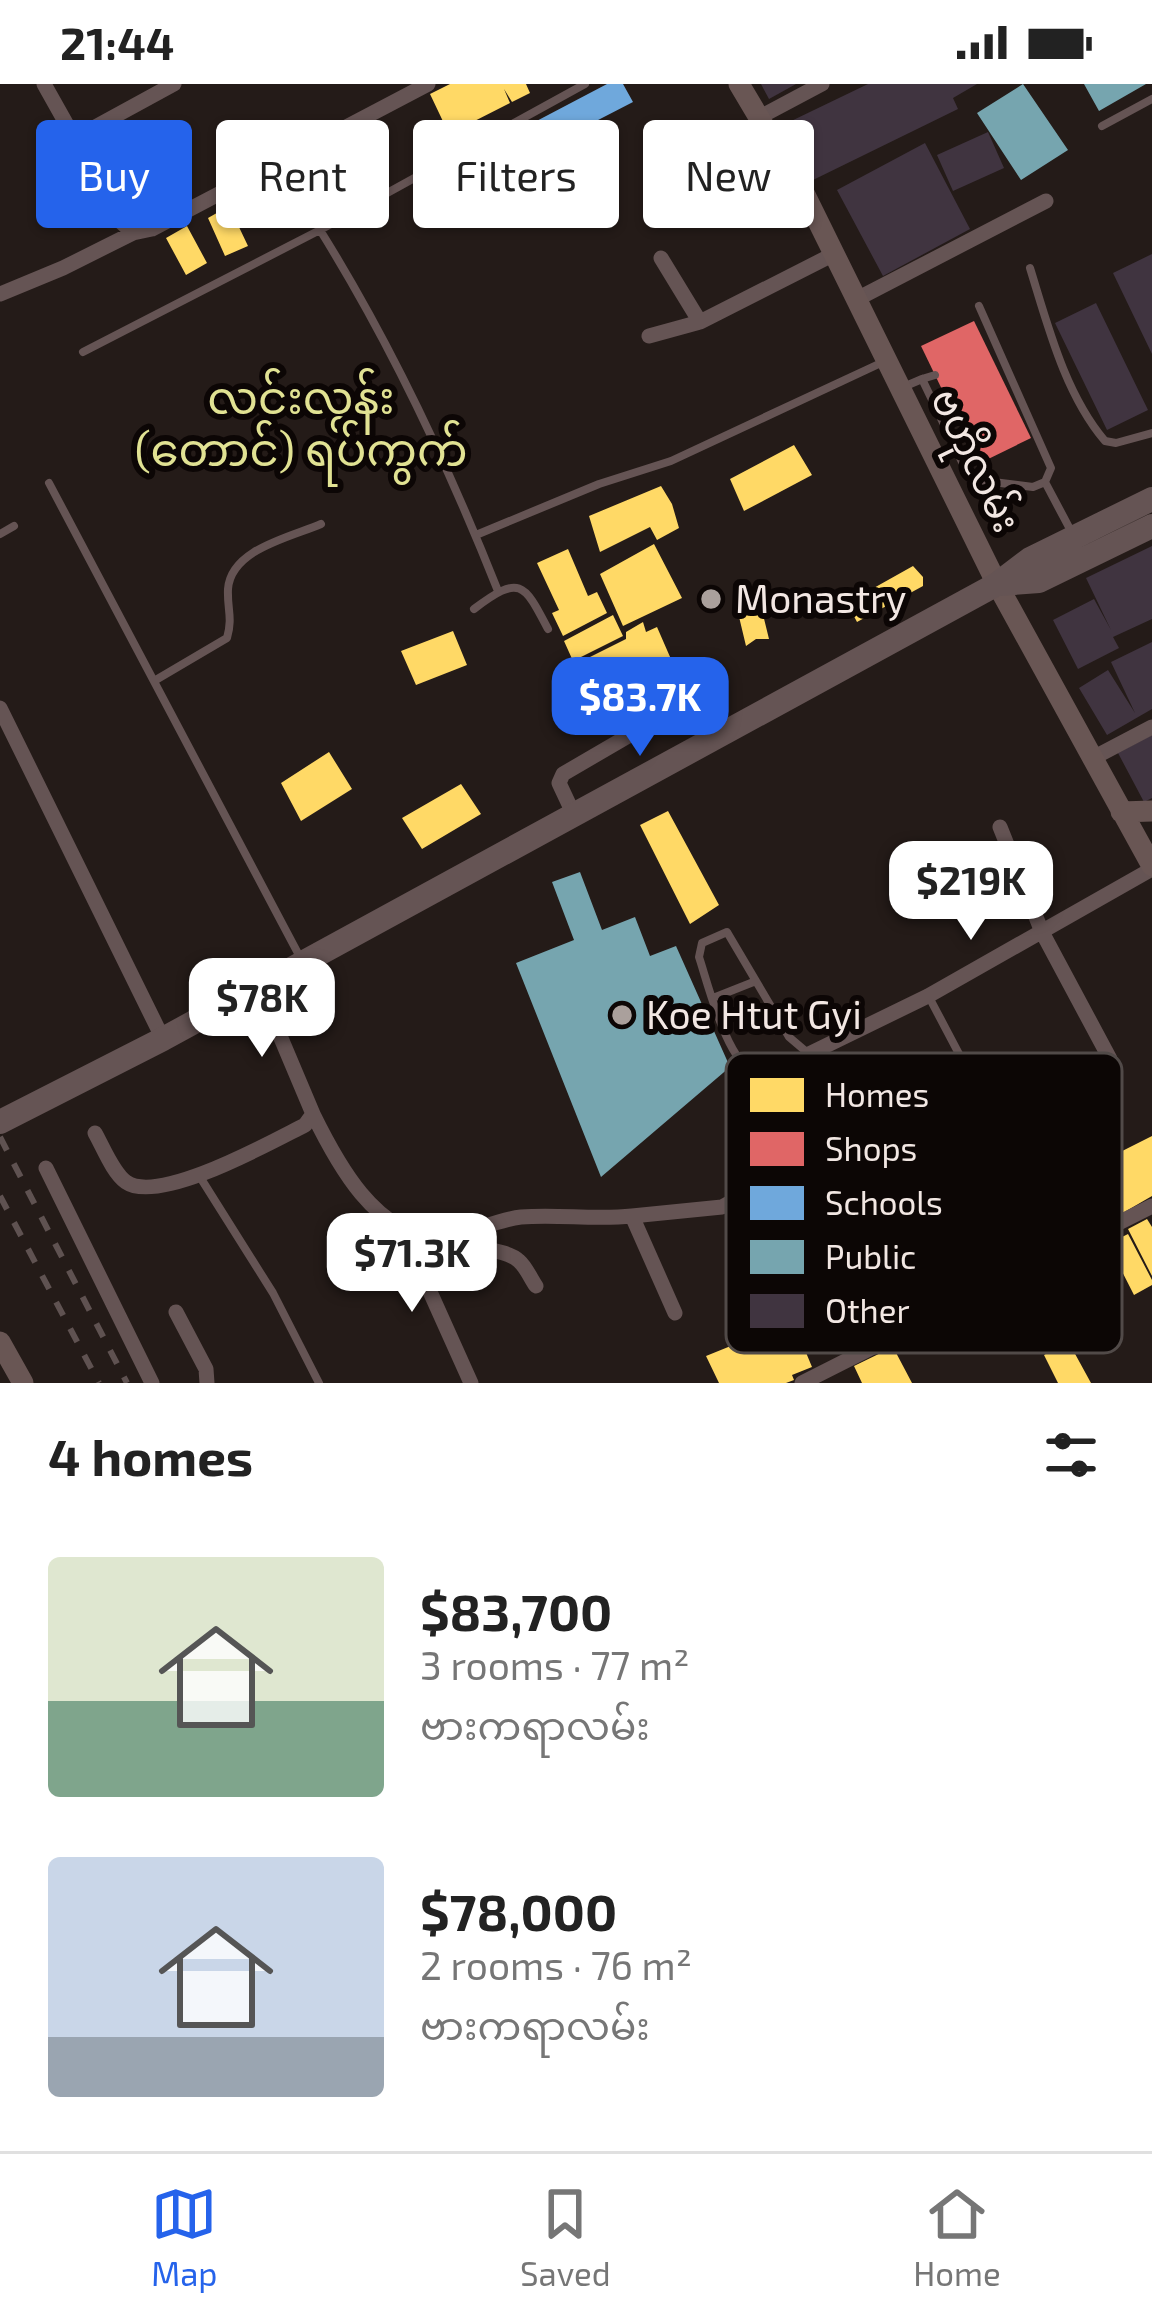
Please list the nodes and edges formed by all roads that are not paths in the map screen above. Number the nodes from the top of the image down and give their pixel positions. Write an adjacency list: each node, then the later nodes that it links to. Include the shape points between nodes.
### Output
1 (44, 84): 9 (street)
2 (174, 84): 10 (street)
3 (428, 84): 15 (street, via 152,230)
4 (585, 84): 14 (lane)
5 (740, 84): 8 (main road, ဗဟိုလမ်း)
6 (822, 84): 8 (street)
7 (1152, 99): 11 (lane)
8 (758, 118): 16 (main road, ဗဟိုလမ်း)
9 (65, 120)
10 (108, 120)
11 (1102, 126)
12 (1046, 201): 20 (street)
13 (128, 228): 15 (street)
14 (320, 230): 24 (lane); 36 (lane, via 395,359)
15 (133, 232): 19 (street)
16 (834, 254): 20 (main road, ဗဟိုလမ်း); 22 (street)
17 (661, 258): 22 (street)
18 (1030, 268): 28 (lane, via 1093,427 1105,441)
19 (0, 294)
20 (857, 299): 25 (main road, ဗဟိုလမ်း)
21 (979, 306): 29 (lane, via 1052,468)
22 (700, 322): 23 (street)
23 (649, 336)
24 (83, 352)
25 (888, 360): 27 (main road, ဗဟိုလမ်း); 36 (lane, via 671,461)
26 (935, 375): 27 (lane)
27 (911, 383): 29 (lane, via 977,480); 38 (main road, ဗဟိုလမ်း)
28 (1152, 433)
29 (1045, 482): 37 (lane)
30 (49, 483): 42 (lane)
31 (1152, 499): 37 (main road)
32 (321, 524): 42 (lane, via 237,566 227,587 227,638)
33 (14, 526): 35 (lane)
34 (1152, 526): 38 (main road, via 1039,581)
35 (0, 534)
36 (476, 535): 39 (lane)
37 (1075, 537): 38 (main road)
38 (997, 584): 46 (main road, ဗဟိုလမ်း); 49 (main road)
39 (498, 591): 40 (lane); 41 (lane, via 529,593)
40 (474, 609)
41 (548, 629)
42 (154, 681): 53 (lane)
43 (686, 693): 49 (street, via 563,775)
44 (0, 708): 58 (street)
45 (1152, 727): 46 (street)
46 (1093, 758): 48 (main road, ဗဟိုလမ်း)
47 (1152, 811): 48 (main road)
48 (1121, 812): 51 (main road, ဗဟိုလမ်း)
49 (574, 815): 53 (main road)
50 (1000, 827): 52 (street)
51 (1152, 867): 52 (street)
52 (1042, 932): 56 (street); 63 (street)
53 (303, 962): 55 (main road)
54 (756, 981): 57 (lane); 57 (lane, via 732,937 720,933 698,950); 60 (lane)
55 (259, 986): 58 (main road); 64 (street)
56 (928, 996): 61 (street); 62 (lane)
57 (713, 998): 59 (lane)
58 (163, 1039): 65 (main road)
59 (734, 1053)
60 (808, 1053)
61 (811, 1053)
62 (958, 1053)
63 (1107, 1053)
64 (313, 1114): 68 (street); 73 (street, via 351,1182)
65 (0, 1122)
66 (95, 1133): 68 (street, via 124,1181 140,1187)
67 (46, 1168): 81 (street)
68 (200, 1177): 83 (lane)
69 (726, 1205): 71 (street)
70 (1152, 1206): 72 (street)
71 (632, 1216): 74 (street, via 526,1217); 77 (street)
72 (1122, 1221)
73 (400, 1225): 74 (street); 84 (street)
74 (445, 1238): 75 (street, via 518,1260)
75 (536, 1286)
76 (176, 1312): 82 (street)
77 (675, 1313)
78 (0, 1342): 80 (main road)
79 (861, 1353): 85 (street)
80 (22, 1383)
81 (152, 1383)
82 (206, 1383)
83 (319, 1383)
84 (471, 1383)
85 (802, 1383)

